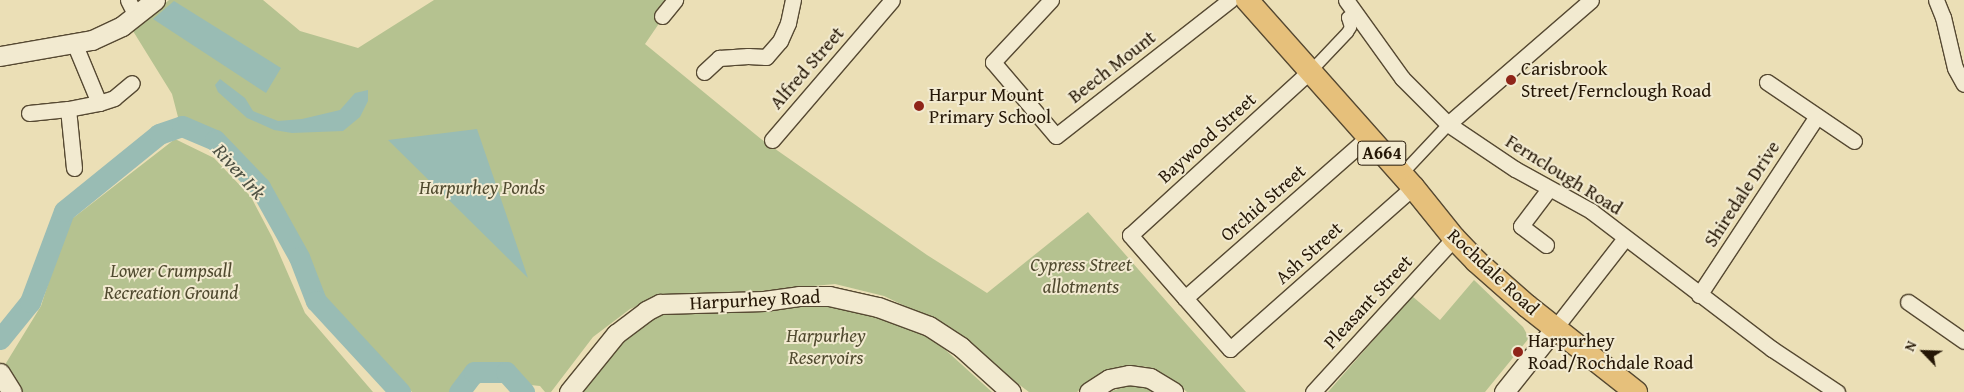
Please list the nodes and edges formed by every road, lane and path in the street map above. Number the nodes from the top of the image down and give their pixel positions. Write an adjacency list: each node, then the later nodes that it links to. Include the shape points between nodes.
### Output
1 (154, 0): 11 (street)
2 (675, 0): 12 (street)
3 (793, 0): 16 (street, via 780,41 766,57 719,58)
4 (1051, 0): 5 (street, Beech Mount, via 993,62 1056,136)
5 (1230, 0)
6 (1247, 0): 15 (main road, Rochdale Road / A664)
7 (1591, 0): 24 (street)
8 (1936, 0): 19 (street, via 1955,68)
9 (890, 1): 26 (street, Alfred Street)
10 (1350, 6): 15 (street, via 1347,32); 24 (street, Fernclough Road, via 1402,78)
11 (132, 8): 13 (street, via 108,34)
12 (662, 16)
13 (75, 45): 14 (street); 20 (street)
14 (0, 56)
15 (1311, 70): 25 (main road, Rochdale Road / A664); 35 (street, Baywood Street, via 1130,235)
16 (704, 72)
17 (1767, 82): 23 (street)
18 (132, 83): 20 (street, via 114,98)
19 (1964, 84)
20 (99, 103): 21 (street)
21 (68, 109): 22 (street); 28 (street)
22 (29, 113)
23 (1817, 116): 27 (street); 34 (street, Shiredale Drive)
24 (1448, 124): 29 (street); 30 (street, Fernclough Road)
25 (1368, 137): 29 (main road, Rochdale Road / A664); 35 (street, Orchid Street)
26 (772, 140)
27 (1854, 142)
28 (74, 168)
29 (1407, 181): 31 (main road, Rochdale Road / A664); 35 (street, Ash Street, via 1230,349)
30 (1550, 189): 32 (street, Fernclough Road, via 1591,211); 33 (street, via 1521,226)
31 (1454, 238): 37 (main road, Rochdale Road / A664, via 1476,261); 43 (street, Pleasant Street)
32 (1625, 238): 34 (street, Fernclough Road); 37 (street)
33 (1546, 245)
34 (1699, 295): 46 (street, Fernclough Road)
35 (1185, 298)
36 (1908, 302): 38 (street)
37 (1555, 328): 44 (street); 45 (main road, Rochdale Road / A664)
38 (1964, 340)
39 (569, 392): 40 (street, Harpurhey Road, via 616,334 660,304 764,302 799,296 829,296 878,307 929,326 961,347)
40 (1011, 392)
41 (1089, 392): 42 (street, via 1109,379 1129,375 1150,378)
42 (1173, 392)
43 (1313, 392)
44 (1504, 392)
45 (1634, 392)
46 (1837, 392)

